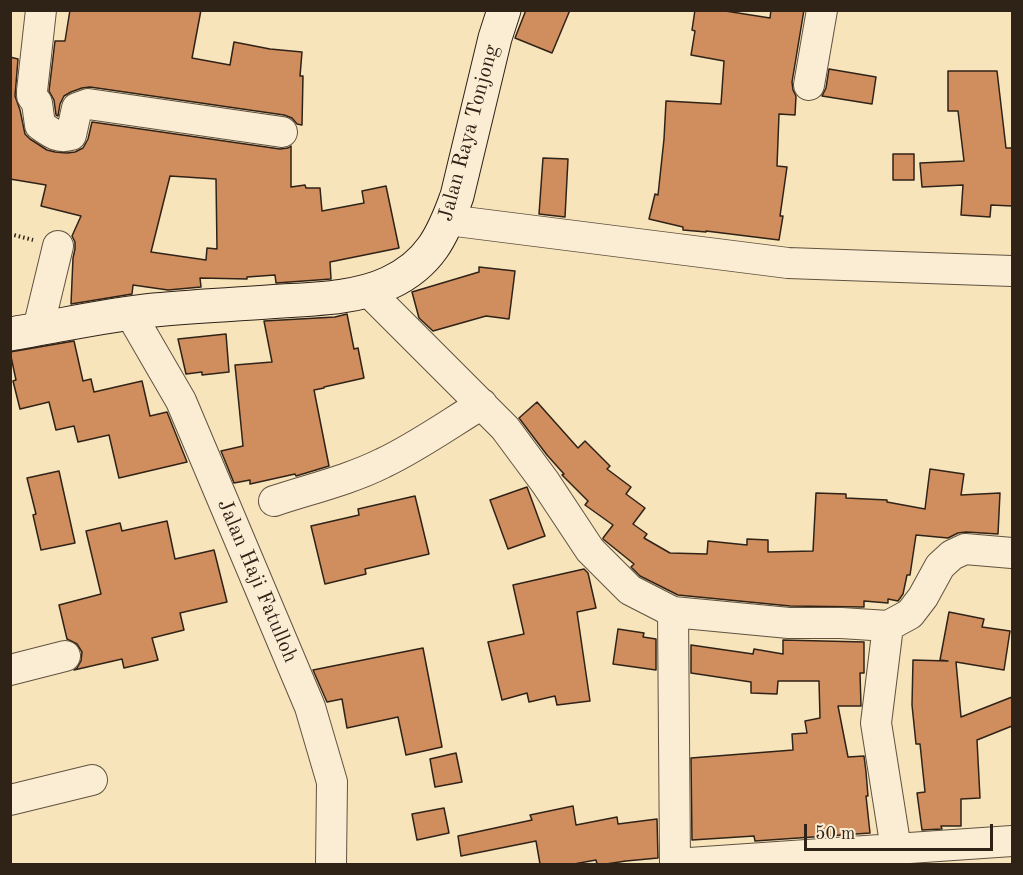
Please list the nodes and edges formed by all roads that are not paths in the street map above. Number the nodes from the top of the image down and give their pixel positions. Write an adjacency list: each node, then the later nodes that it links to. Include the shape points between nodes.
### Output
1 (41, 10): 5 (street, via 32,96 38,103 40,125 55,135 71,135 77,108 88,104)
2 (504, 10): 6 (main road, Jalan Raya Tonjong)
3 (822, 10): 4 (street)
4 (809, 86)
5 (282, 132)
6 (448, 220): 8 (street, via 788,263); 9 (main road, Jalan Raya Tonjong, via 437,243 417,264 389,283)
7 (58, 246): 11 (street)
8 (1012, 271)
9 (367, 290): 10 (main road, Jalan Raya Tonjong, via 312,299); 12 (street)
10 (138, 312): 11 (main road, Jalan Raya Tonjong); 23 (street, Jalan Haji Fatulloh, via 181,402 310,708 332,782)
11 (24, 332)
12 (482, 405): 13 (street, via 382,464); 15 (street, via 505,428 590,550 630,590)
13 (274, 501)
14 (1012, 553): 16 (street, via 965,549 952,555 940,566 910,614)
15 (673, 612): 16 (street, via 789,623); 24 (street)
16 (888, 626): 22 (street, via 876,723)
17 (65, 656): 18 (street)
18 (10, 670)
19 (92, 780): 20 (street)
20 (10, 800)
21 (1012, 841): 22 (street)
22 (895, 857): 24 (street)
23 (331, 864)
24 (674, 864)

